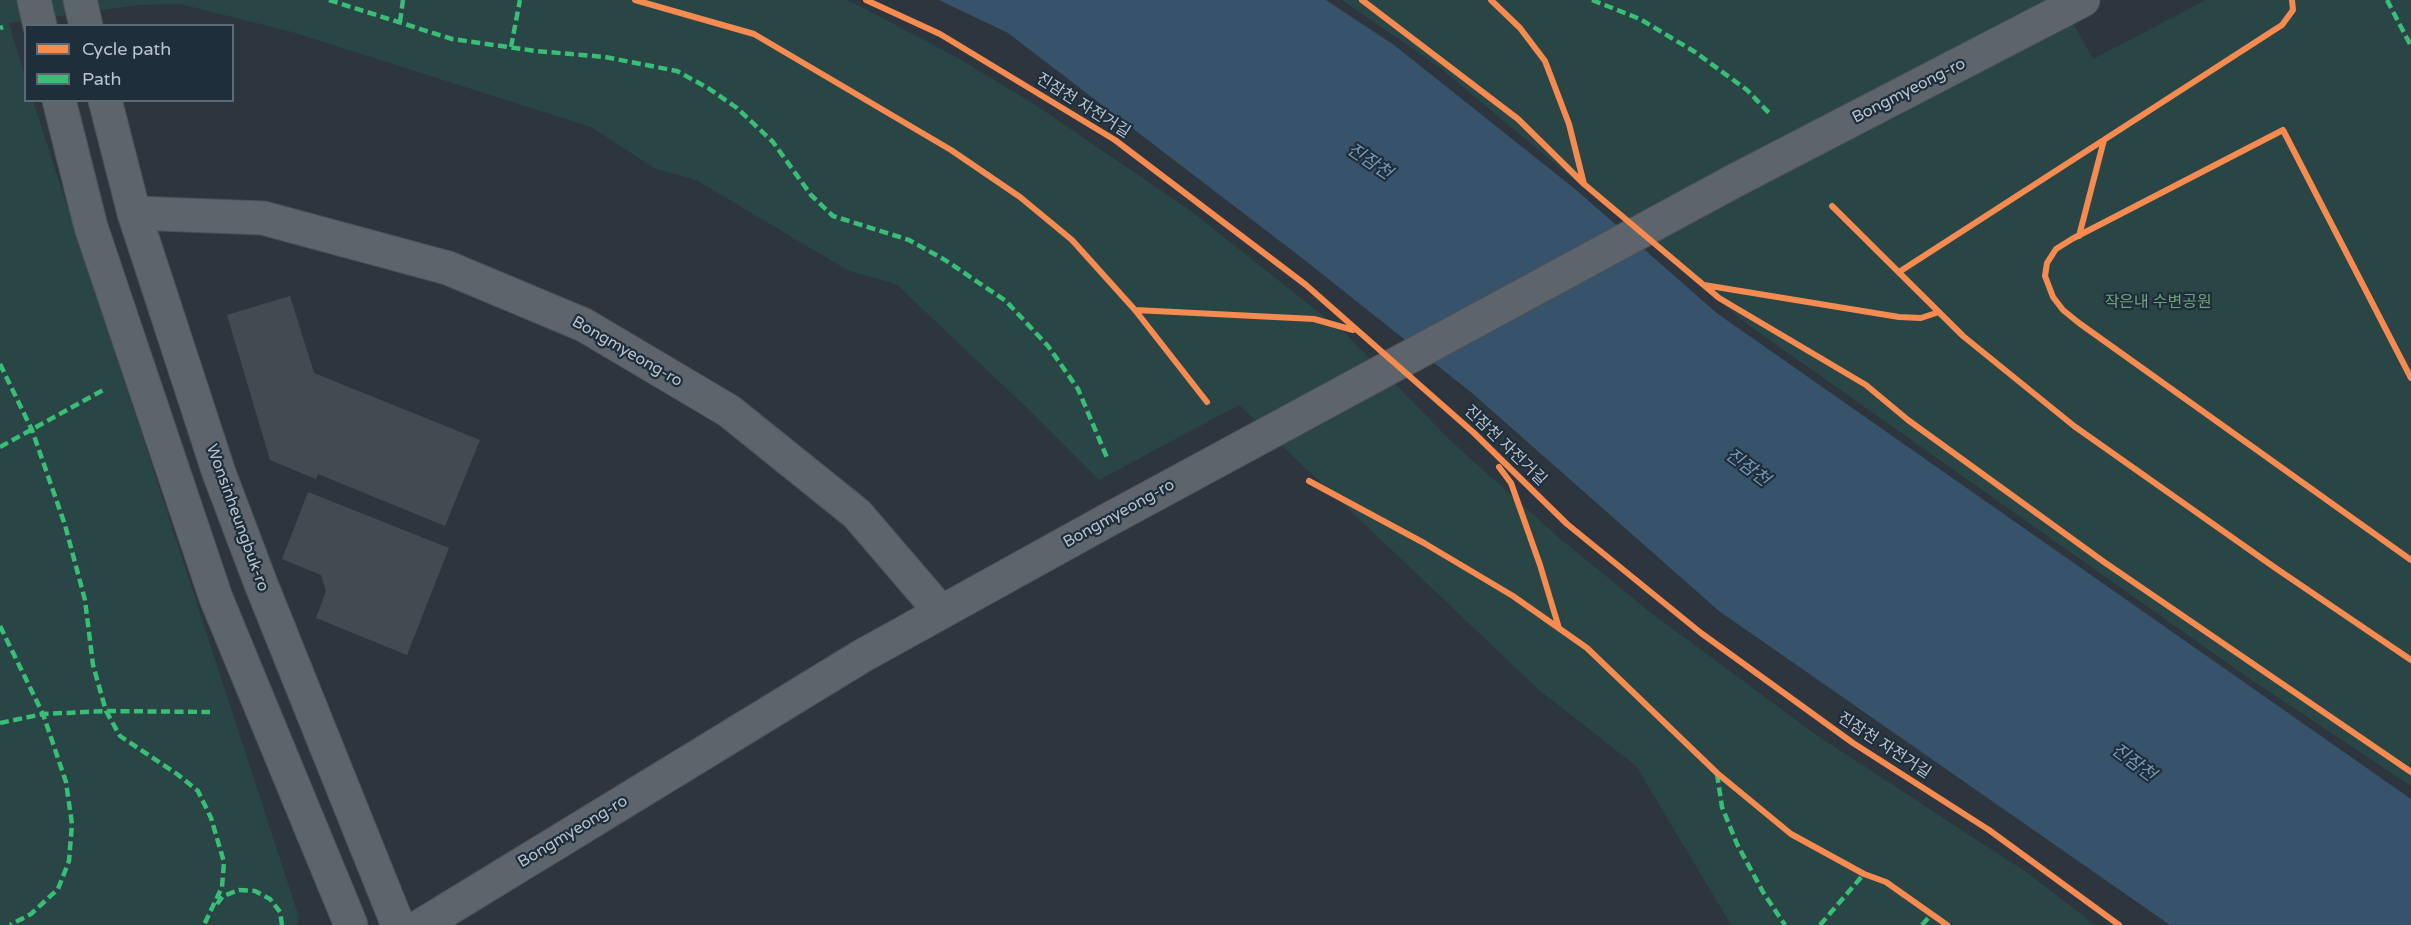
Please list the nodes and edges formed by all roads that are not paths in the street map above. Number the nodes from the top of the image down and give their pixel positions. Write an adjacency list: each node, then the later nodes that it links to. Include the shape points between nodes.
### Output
1 (34, 0): 4 (street)
2 (80, 0): 5 (street)
3 (2083, 0): 9 (street, Bongmyeong-ro, via 1734,181)
4 (39, 24)
5 (86, 24)
6 (60, 102): 10 (street, via 91,227 216,598)
7 (106, 102): 8 (street, Wonsinheungbuk-ro)
8 (134, 213): 9 (street, Bongmyeong-ro, via 263,218 448,268 584,325 729,411 857,514); 11 (street, Wonsinheungbuk-ro, via 219,473)
9 (941, 612): 12 (street, Bongmyeong-ro, via 862,656)
10 (351, 925)
11 (398, 925)
12 (422, 925)

